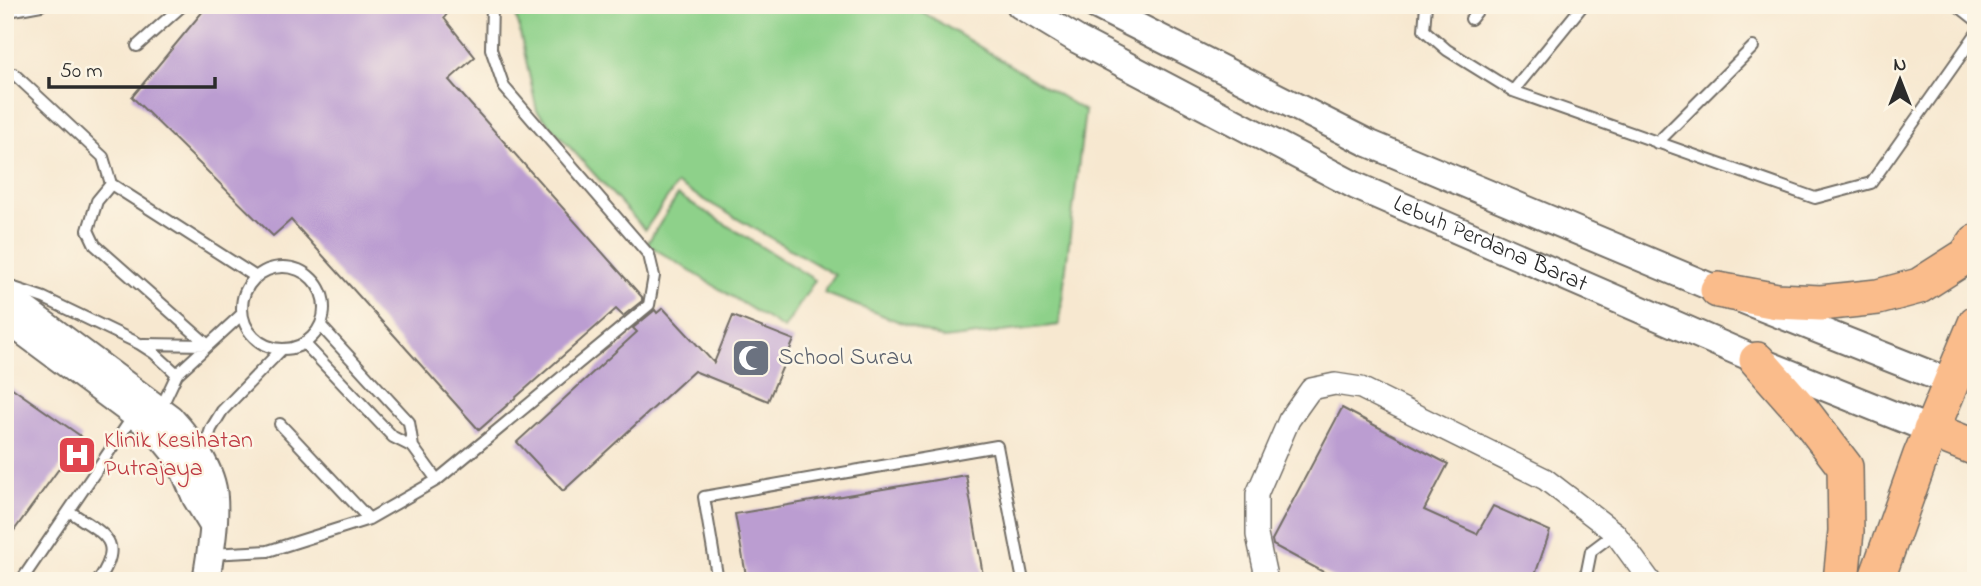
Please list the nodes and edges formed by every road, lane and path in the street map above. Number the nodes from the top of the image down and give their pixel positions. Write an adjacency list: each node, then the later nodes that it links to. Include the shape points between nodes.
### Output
1 (41, 5): 10 (lane, via 14,10)
2 (183, 5): 14 (lane)
3 (492, 5): 41 (lane, via 491,49 504,87 649,255 654,276 649,305)
4 (1020, 5): 33 (street, Lebuh Perdana Barat, via 1356,186)
5 (1095, 5): 23 (street, Lebuh Perdana Barat, via 1368,143)
6 (1426, 5): 17 (lane, via 1424,30)
7 (1482, 5): 11 (lane)
8 (1583, 5): 17 (lane)
9 (1957, 5): 12 (lane)
10 (5, 6)
11 (1471, 19)
12 (1976, 20)
13 (1976, 34): 18 (lane, via 1871,183 1815,198)
14 (137, 46)
15 (1753, 47): 18 (lane)
16 (14, 74): 19 (lane, via 103,158)
17 (1513, 91): 18 (lane)
18 (1657, 144)
19 (111, 184): 21 (lane); 31 (lane, via 97,201 88,230 95,245)
20 (1976, 242): 23 (main road, via 1966,256 1919,286 1878,297 1821,303 1777,301)
21 (256, 277): 25 (lane, via 247,288); 28 (lane, via 282,267 308,275 323,299)
22 (5, 285): 30 (lane, via 38,295)
23 (1718, 290): 35 (street, Lebuh Perdana Barat)
24 (5, 295): 36 (street)
25 (241, 315): 31 (lane); 32 (lane, via 252,337)
26 (5, 318): 36 (street)
27 (1976, 323): 35 (main road)
28 (321, 326): 29 (lane); 39 (lane, via 409,422)
29 (304, 343): 32 (lane); 39 (lane, via 393,437)
30 (140, 344): 31 (lane); 34 (lane)
31 (208, 345): 34 (lane)
32 (282, 349): 40 (lane, via 218,417)
33 (1757, 360): 38 (street, Lebuh Perdana Barat); 55 (main road, via 1845,467)
34 (177, 374): 36 (lane)
35 (1963, 388): 38 (main road)
36 (148, 412): 40 (street, via 182,431); 42 (lane); 44 (street, via 183,466)
37 (280, 424): 43 (lane)
38 (1955, 440): 56 (main road)
39 (413, 447): 41 (lane)
40 (201, 461): 44 (street, via 215,497)
41 (437, 480): 43 (lane)
42 (69, 511): 47 (lane); 48 (lane, via 106,537 112,549 110,563)
43 (369, 519): 46 (lane, via 268,551)
44 (212, 524): 46 (street)
45 (1615, 533): 52 (street, via 1545,479 1361,388 1335,384 1311,389 1289,421 1257,494 1258,535); 53 (lane, via 1591,551); 54 (street)
46 (210, 554): 49 (street)
47 (21, 581)
48 (98, 581)
49 (206, 581)
50 (718, 581): 51 (lane, via 704,497 998,446)
51 (1023, 581)
52 (1267, 581)
53 (1585, 581)
54 (1650, 581)
55 (1841, 581)
56 (1876, 581)

